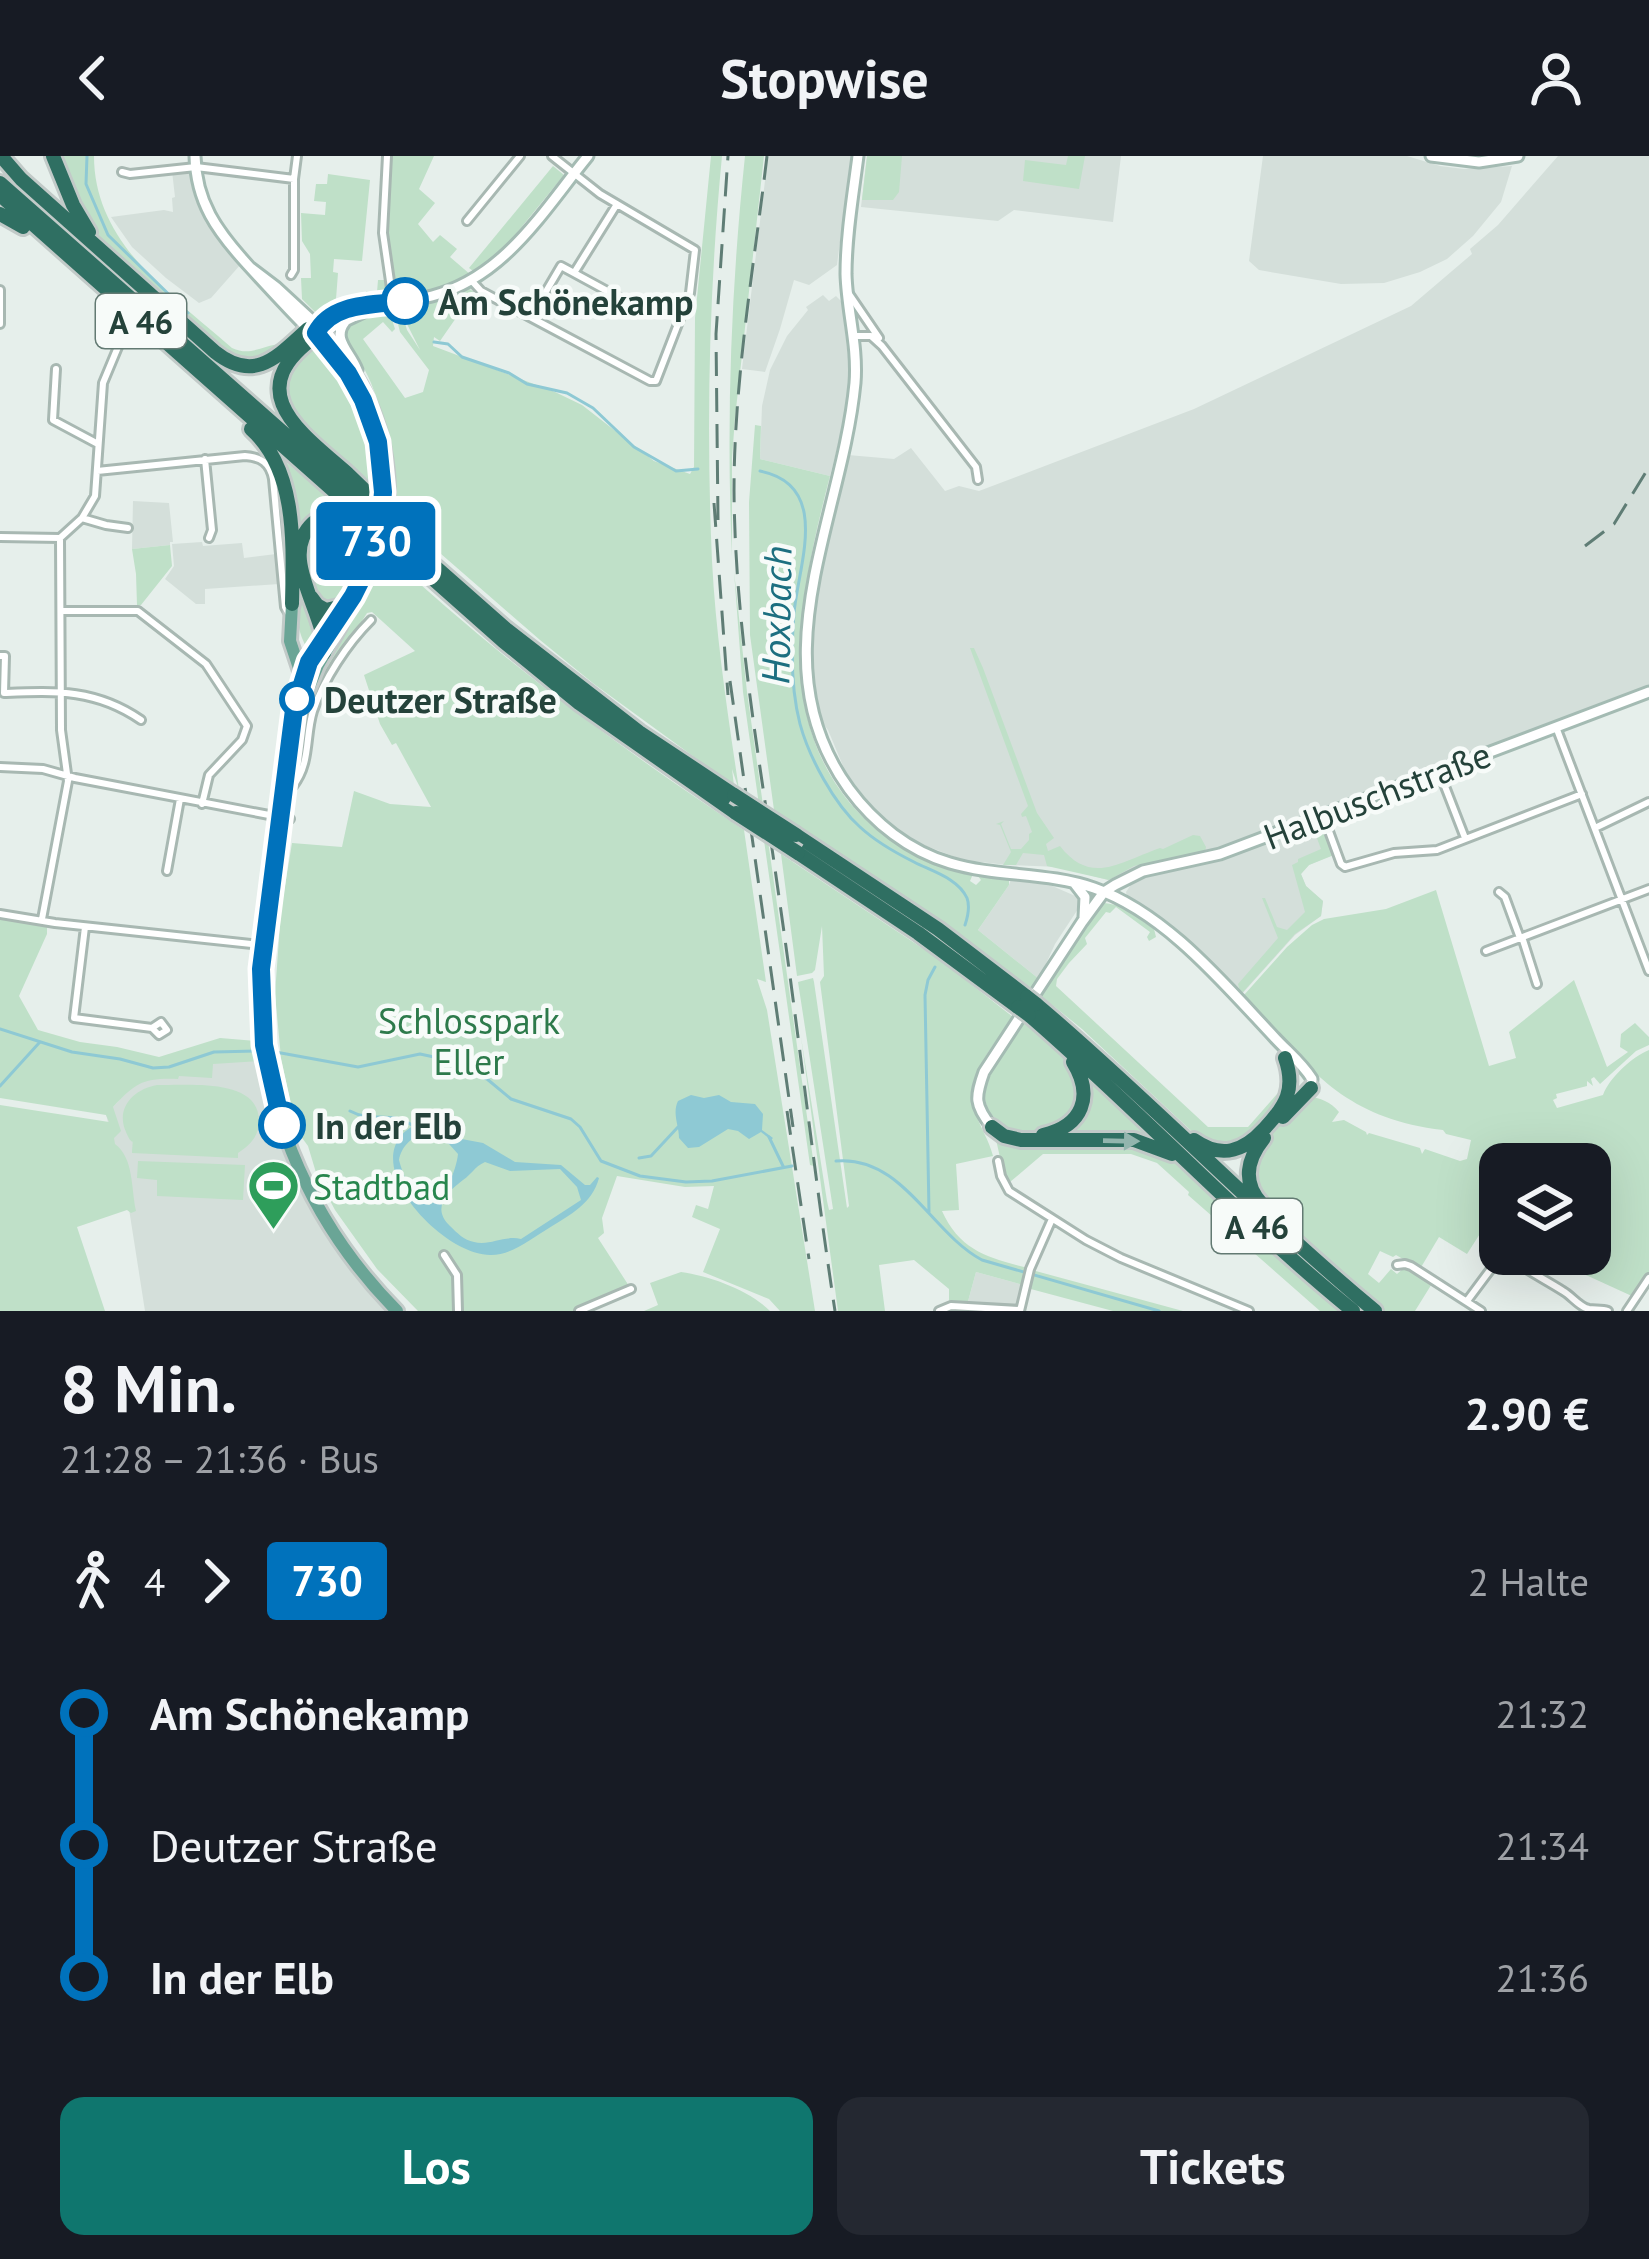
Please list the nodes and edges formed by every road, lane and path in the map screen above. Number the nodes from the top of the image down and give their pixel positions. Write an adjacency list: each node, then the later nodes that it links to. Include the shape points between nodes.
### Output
1 (2, 156): 22 (highway)
2 (53, 156): 22 (highway, via 82,222)
3 (297, 156): 15 (street)
4 (387, 156): 29 (street)
5 (520, 156): 21 (street)
6 (552, 156): 14 (street)
7 (588, 156): 14 (main road)
8 (858, 156): 26 (main road)
9 (1431, 156): 10 (main road)
10 (1518, 156)
11 (195, 162): 13 (street); 15 (street); 33 (main road, via 212,221)
12 (0, 165): 20 (highway)
13 (122, 172)
14 (574, 173): 18 (street); 25 (main road, via 507,255)
15 (294, 178): 24 (street)
16 (0, 183): 20 (highway, A 46)
17 (0, 195): 41 (highway, A 46)
18 (617, 204): 23 (street); 30 (street, via 695,250 690,293 656,381)
19 (0, 210): 39 (highway)
20 (33, 212): 53 (highway, A 46)
21 (467, 221)
22 (110, 260): 33 (highway, via 232,364 263,364)
23 (574, 273): 28 (street); 30 (street, via 561,266)
24 (291, 275)
25 (471, 280): 29 (main road); 30 (street)
26 (848, 294): 34 (main road); 35 (street)
27 (1, 296): 32 (street)
28 (638, 302)
29 (387, 303): 31 (main road); 33 (main road, via 353,307)
30 (531, 317)
31 (348, 318): 33 (main road); 38 (main road, via 339,337)
32 (0, 324)
33 (317, 328): 38 (main road); 45 (main road, via 363,400); 53 (highway, via 283,370 284,410)
34 (854, 336): 35 (street); 81 (main road, via 850,420 807,636 819,735 855,797 904,842 953,864)
35 (882, 346): 44 (street)
36 (118, 347): 40 (street, via 103,383)
37 (56, 369): 40 (street, via 53,420)
38 (360, 379): 45 (main road, via 382,438)
39 (258, 436): 41 (highway); 57 (highway, via 284,485)
40 (98, 444): 43 (street)
41 (283, 447): 47 (highway, A 46)
42 (205, 459): 43 (street); 51 (street); 57 (street, via 259,458 270,469)
43 (97, 471): 46 (street)
44 (978, 480)
45 (386, 495): 52 (main road, bridge)
46 (82, 518): 48 (street); 50 (street)
47 (371, 526): 54 (highway, via 339,514 312,524 300,550); 96 (highway, A 46, bridge, via 579,703)
48 (128, 528)
49 (0, 537): 50 (street)
50 (60, 538): 56 (street)
51 (209, 538)
52 (376, 550): 55 (main road); 60 (main road, via 364,588)
53 (421, 556): 96 (highway, A 46, bridge, via 639,732 938,929)
54 (306, 587): 55 (highway, via 323,609); 59 (highway)
55 (347, 605): 59 (main road)
56 (62, 611): 63 (street); 74 (street, via 138,611 218,680 246,733 208,775)
57 (291, 612): 60 (main road, via 302,646); 62 (main road, via 290,646)
58 (371, 620): 67 (street, via 314,709)
59 (324, 636): 60 (highway)
60 (318, 654): 62 (main road); 67 (main road)
61 (0, 656): 63 (street, via 4,693)
62 (303, 678): 67 (main road, via 294,710)
63 (62, 692): 65 (street, via 108,700); 70 (street)
64 (1649, 692): 66 (main road, Halbuschstraße)
65 (140, 720)
66 (1556, 727): 69 (main road, Halbuschstraße); 71 (street)
67 (295, 766): 76 (main road); 76 (main road)
68 (0, 767): 70 (street)
69 (1439, 771): 75 (main road, Halbuschstraße); 78 (street)
70 (69, 776): 72 (street); 88 (street)
71 (1582, 794): 77 (street); 78 (street)
72 (180, 799): 74 (street); 79 (street)
73 (1649, 802): 77 (street)
74 (202, 804): 76 (street)
75 (1323, 815): 78 (street, via 1344,867); 80 (main road, Halbuschstraße)
76 (286, 819): 92 (main road)
77 (1595, 828): 85 (street)
78 (1465, 838)
79 (166, 871)
80 (1129, 877): 83 (main road, Halbuschstraße); 86 (main road)
81 (1073, 883): 83 (main road); 89 (main road, via 1085,897)
82 (1649, 889): 85 (street)
83 (1104, 892): 86 (main road); 89 (main road)
84 (1499, 892): 91 (street)
85 (1622, 899): 91 (street); 94 (street)
86 (1126, 904): 99 (main road, via 1210,970)
87 (0, 914): 88 (street)
88 (42, 919): 90 (street)
89 (1082, 922): 102 (main road, via 986,1069 983,1104)
90 (85, 927): 92 (street); 97 (street, via 74,1018)
91 (1521, 937): 93 (street); 95 (street)
92 (267, 946): 104 (main road, via 261,1006)
93 (1486, 951)
94 (1649, 971)
95 (1537, 984)
96 (1028, 1006): 98 (highway, A 46); 103 (highway, A 46)
97 (152, 1028)
98 (1056, 1039): 102 (highway, via 1083,1081 1074,1118 1034,1135); 105 (highway, A 46)
99 (1276, 1039): 100 (main road); 101 (main road, via 1310,1075)
100 (1286, 1058): 101 (main road); 103 (highway, via 1287,1101 1244,1147 1210,1150)
101 (1311, 1088): 108 (highway, via 1249,1162 1252,1192)
102 (991, 1123): 105 (highway, one-way to 105, via 1022,1140 1141,1141)
103 (1174, 1130): 108 (highway, A 46)
104 (291, 1138): 116 (main road, via 327,1224); 117 (main road, via 340,1231)
105 (1182, 1156): 123 (highway, A 46)
106 (998, 1162): 107 (street, via 1009,1192)
107 (1052, 1219): 121 (street); 122 (street, via 1102,1250)
108 (1272, 1222): 124 (highway, A 46)
109 (444, 1255): 118 (street, via 457,1275)
110 (1397, 1265): 115 (street)
111 (1487, 1275): 115 (street)
112 (1532, 1275): 126 (street, via 1584,1307)
113 (1649, 1278): 127 (street)
114 (631, 1289): 119 (street)
115 (1467, 1301): 125 (street)
116 (397, 1311)
117 (409, 1311)
118 (458, 1311)
119 (579, 1311)
120 (939, 1311): 121 (street)
121 (1020, 1311)
122 (1249, 1311)
123 (1353, 1311)
124 (1375, 1311)
125 (1481, 1311)
126 (1608, 1311)
127 (1627, 1311)

